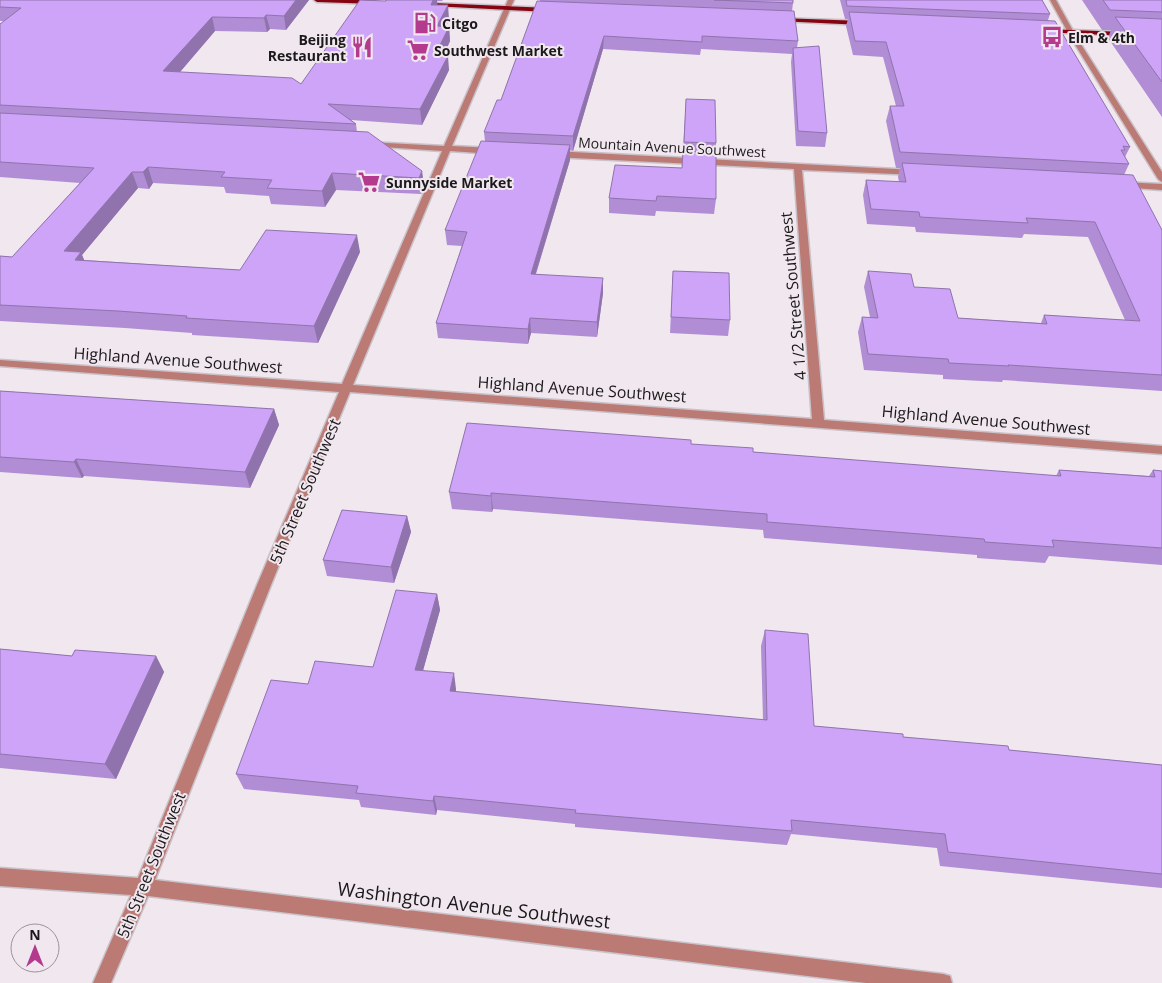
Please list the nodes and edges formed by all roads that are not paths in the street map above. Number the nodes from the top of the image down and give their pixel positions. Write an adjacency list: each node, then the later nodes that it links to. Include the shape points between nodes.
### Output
1 (317, 0): 4 (main road)
2 (511, 0): 6 (street, 5th Street Southwest)
3 (1053, 0): 11 (street)
4 (381, 3)
5 (429, 5): 6 (main road)
6 (508, 8): 7 (main road); 14 (street, 5th Street Southwest)
7 (554, 10)
8 (768, 19): 9 (main road)
9 (867, 23)
10 (1035, 30): 11 (main road)
11 (1070, 32): 12 (main road); 19 (street)
12 (1135, 35)
13 (358, 143): 14 (street)
14 (447, 148): 15 (street); 23 (street, 5th Street Southwest)
15 (505, 151)
16 (544, 153): 17 (street, Mountain Avenue Southwest)
17 (798, 167): 18 (street, Mountain Avenue Southwest); 24 (street, 4 1/2 Street Southwest)
18 (926, 174)
19 (1162, 179)
20 (1113, 184): 21 (street)
21 (1162, 187)
22 (0, 363): 23 (street, Highland Avenue Southwest)
23 (348, 388): 24 (street, Highland Avenue Southwest); 27 (street, 5th Street Southwest, via 264,585)
24 (818, 422): 25 (street, Highland Avenue Southwest)
25 (1162, 450)
26 (0, 877): 27 (street, Washington Avenue Southwest)
27 (143, 887): 28 (street, 5th Street Southwest); 29 (street, Washington Avenue Southwest)
28 (102, 983)
29 (943, 983)

